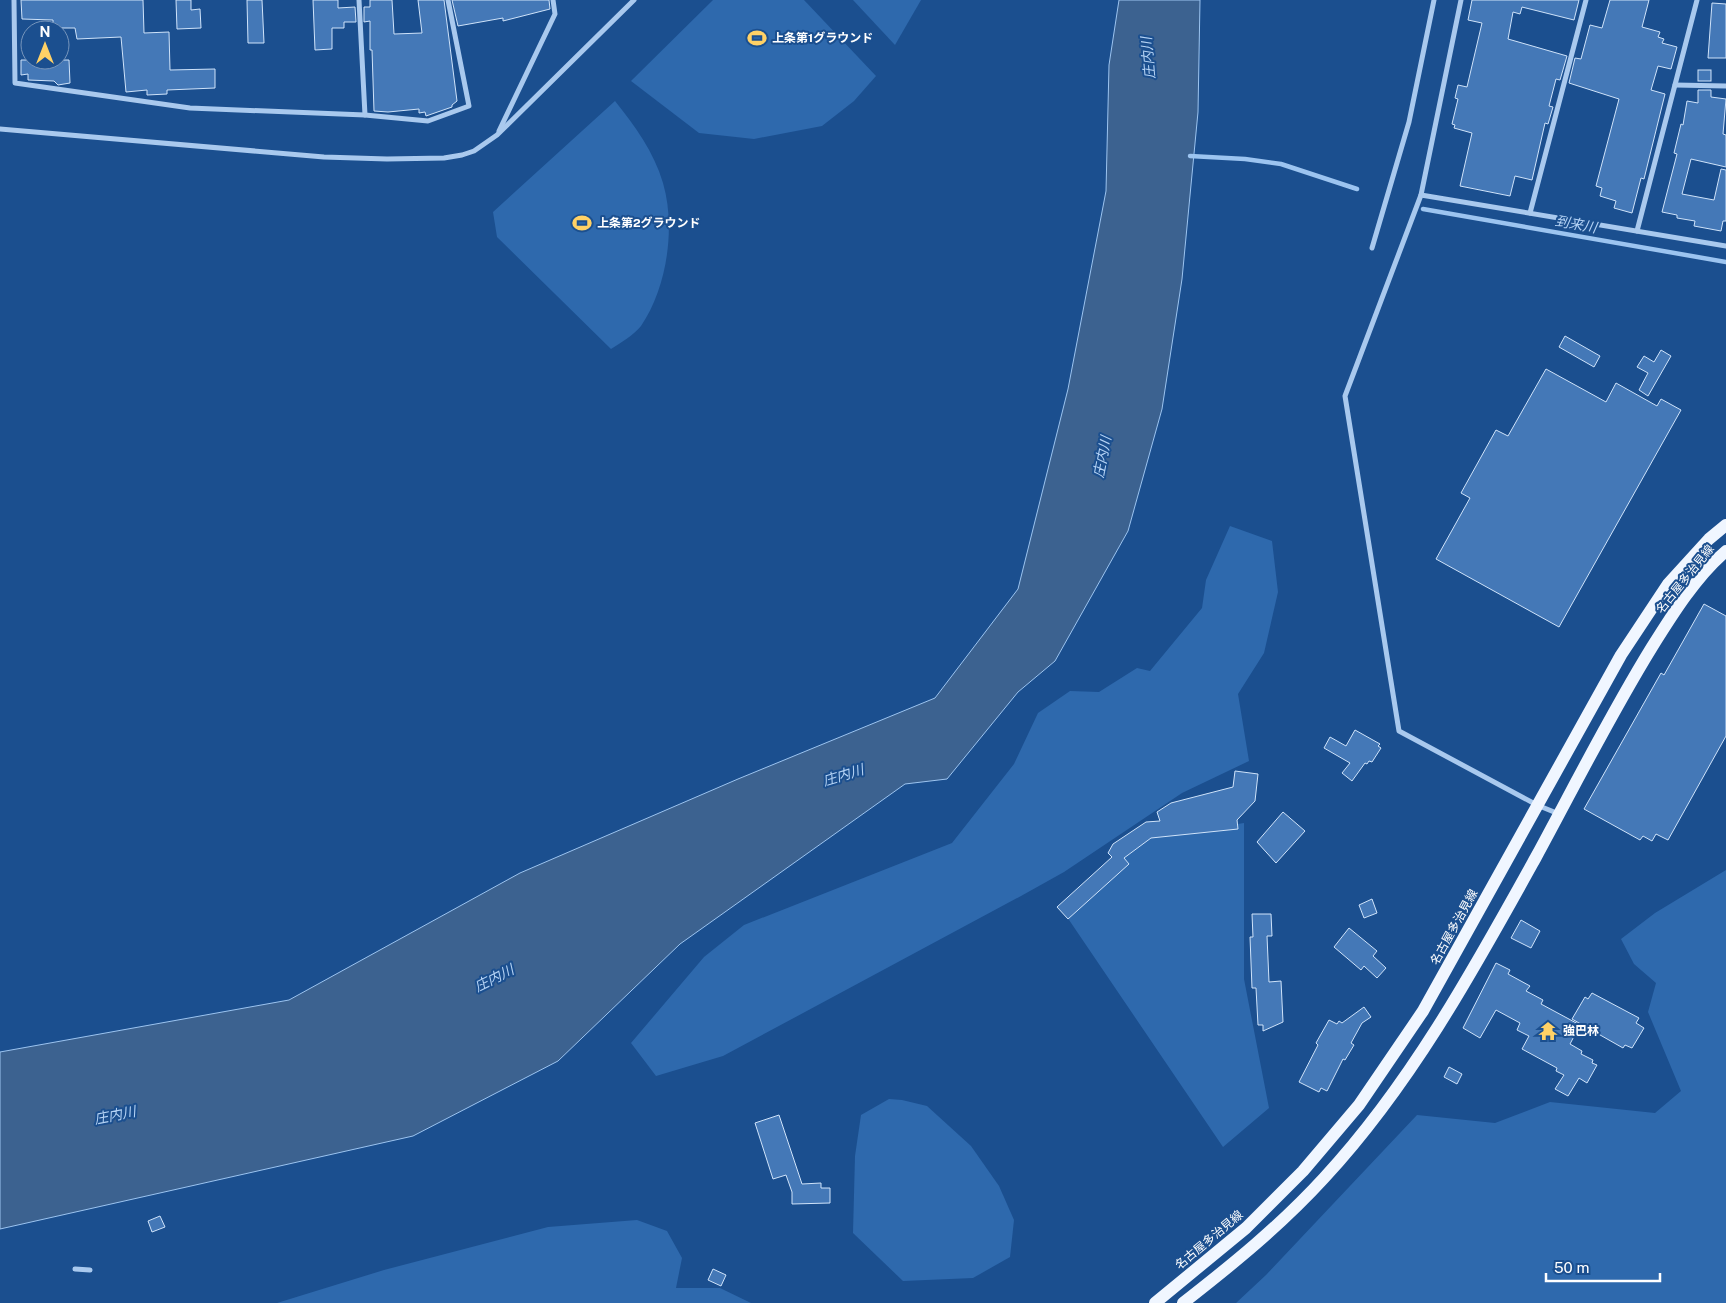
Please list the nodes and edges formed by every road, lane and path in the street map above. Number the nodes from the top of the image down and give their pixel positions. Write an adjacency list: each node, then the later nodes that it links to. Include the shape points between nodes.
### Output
1 (14, 0): 12 (street, via 15,83 190,108)
2 (359, 0): 12 (street)
3 (448, 0): 12 (street, via 469,106 428,122)
4 (553, 0): 14 (street, via 555,14)
5 (634, 0): 14 (street)
6 (1434, 0): 19 (street, via 1409,122)
7 (1461, 0): 15 (street)
8 (1586, 0): 16 (street)
9 (1697, 0): 10 (street)
10 (1675, 85): 11 (street); 17 (street)
11 (1726, 86)
12 (365, 116)
13 (0, 129): 14 (street, via 324,157 387,159 462,155)
14 (497, 135)
15 (1421, 195): 16 (street); 22 (street, via 1345,396 1399,731)
16 (1530, 213): 17 (street)
17 (1637, 231): 18 (street)
18 (1726, 246)
19 (1372, 248)
20 (1726, 525): 22 (main road, 名古屋多治見線, via 1668,584 1621,655)
21 (1726, 551): 23 (main road, 名古屋多治見線, via 1674,611 1630,683)
22 (1537, 805): 23 (street); 26 (main road, 名古屋多治見線, via 1423,1012 1359,1105 1303,1171 1246,1228)
23 (1559, 814): 27 (main road, 名古屋多治見線, via 1435,1031 1378,1113 1324,1178 1261,1242)
24 (75, 1269): 25 (street)
25 (90, 1270)
26 (1155, 1303)
27 (1183, 1303)

